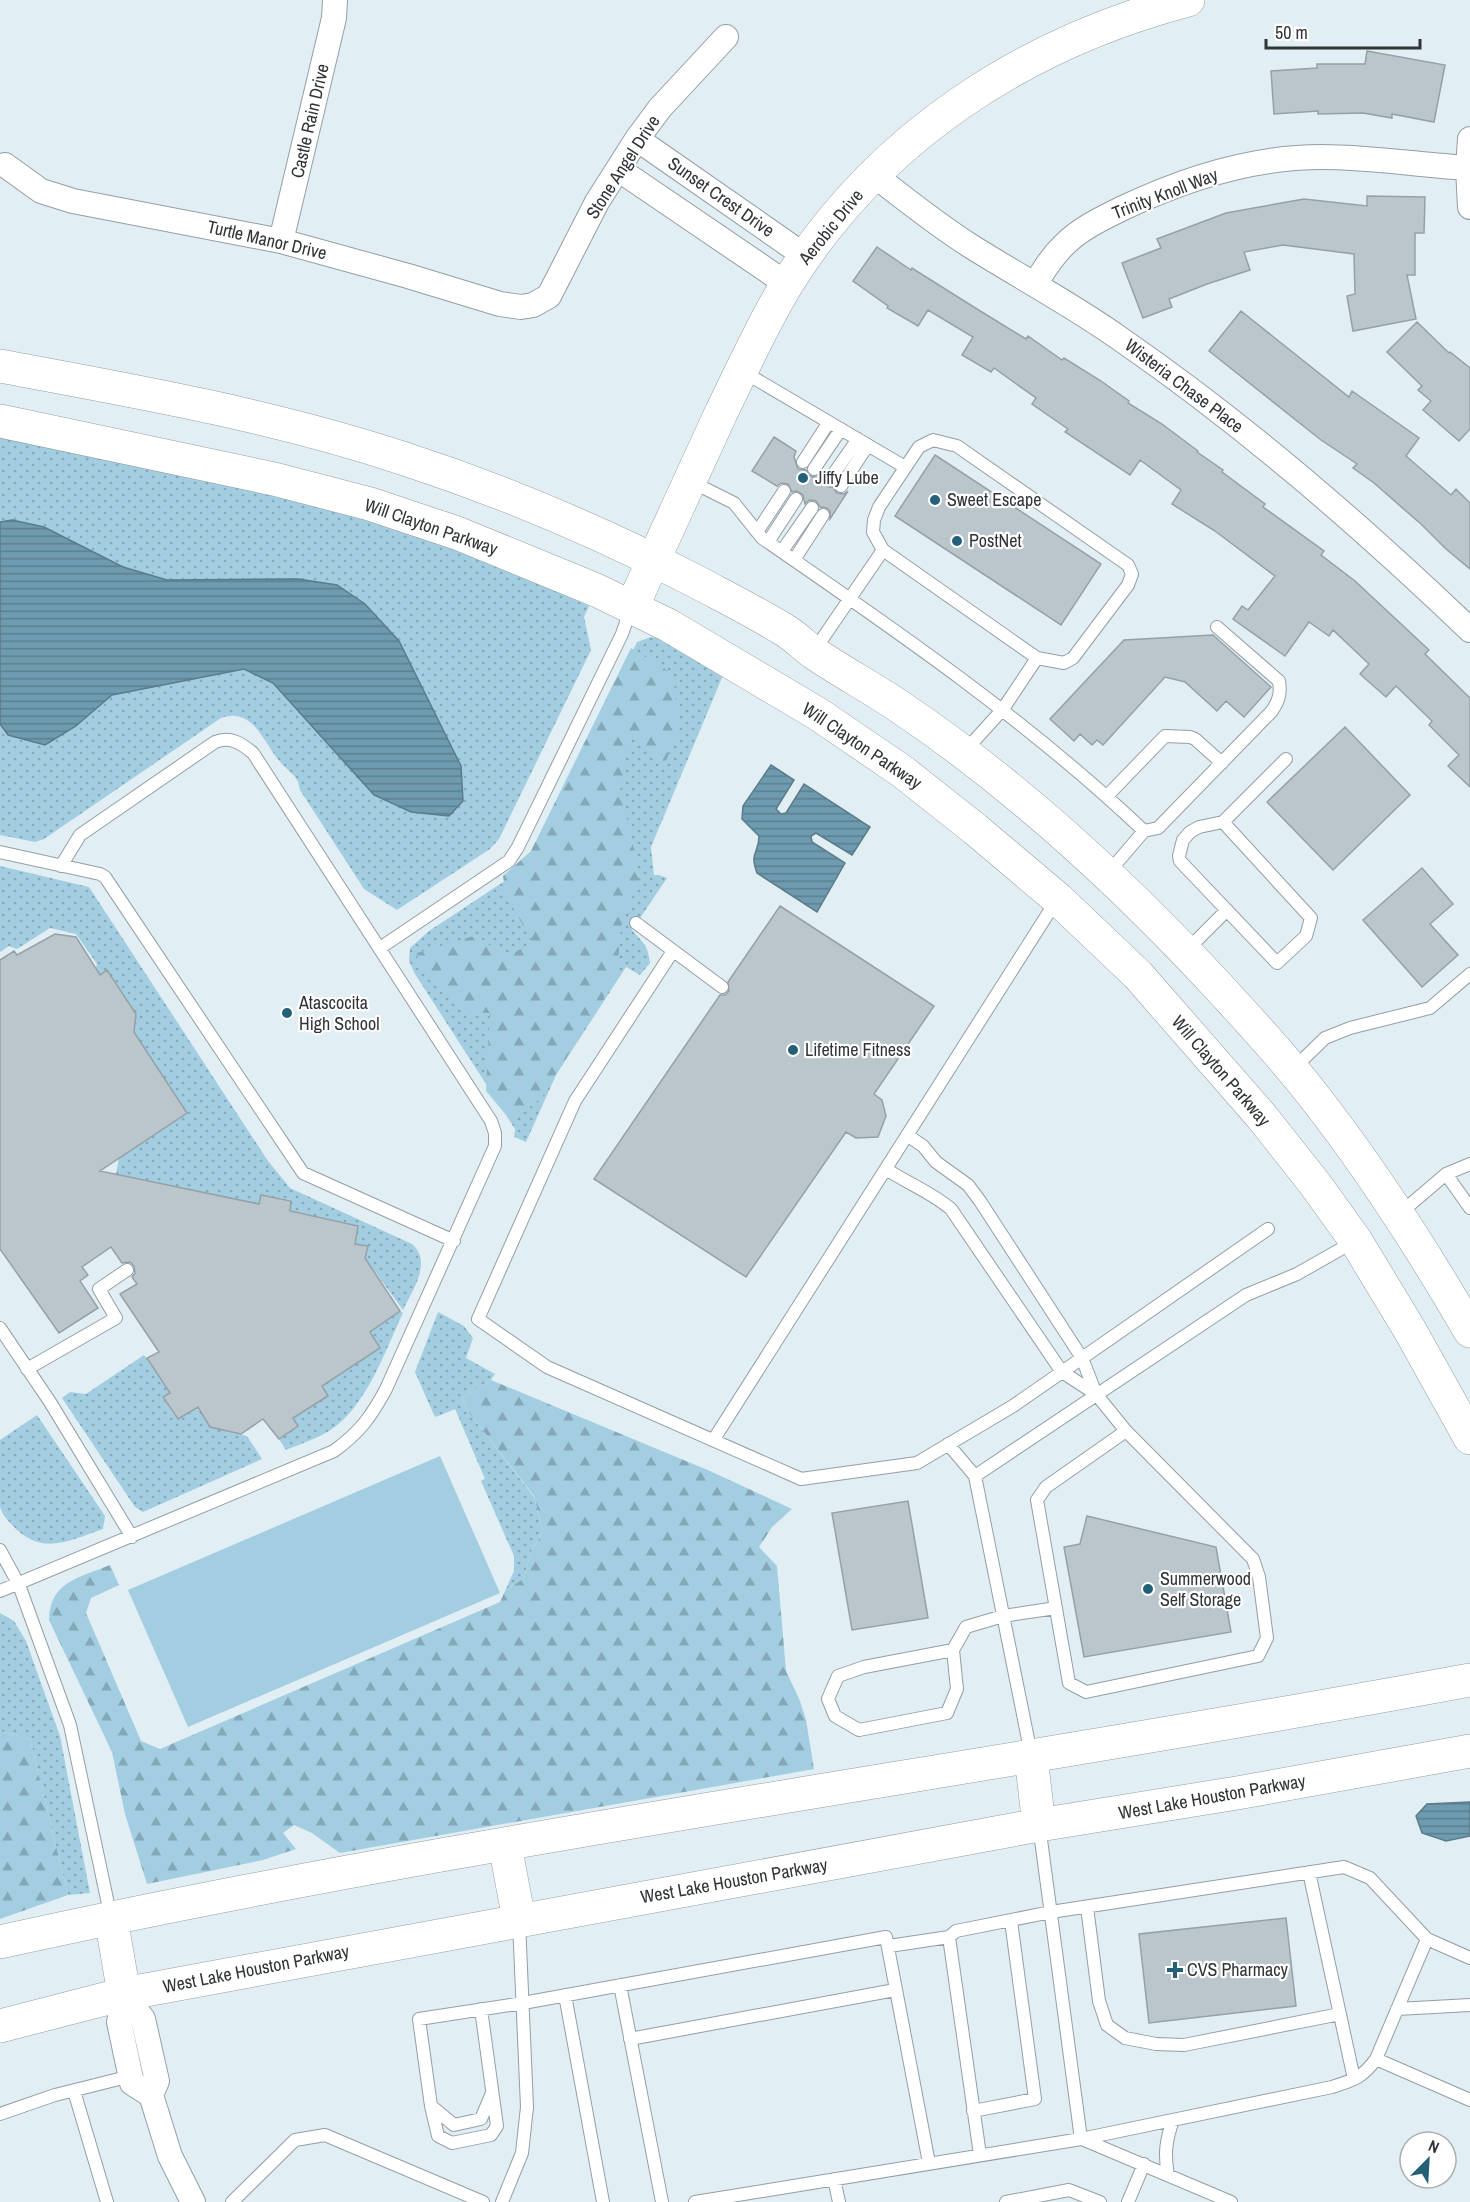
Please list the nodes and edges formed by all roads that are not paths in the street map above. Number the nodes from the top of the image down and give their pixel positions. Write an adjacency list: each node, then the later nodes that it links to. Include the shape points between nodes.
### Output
1 (334, 0): 11 (street, Castle Rain Drive, via 334,18)
2 (1188, 0): 9 (main road, Aerobic Drive, via 1085,33 1022,64 938,117)
3 (726, 37): 4 (street, Stone Angel Drive)
4 (638, 139): 8 (street, Stone Angel Drive); 12 (street, Sunset Crest Drive)
5 (1470, 139): 7 (street)
6 (5, 165): 11 (street, Turtle Manor Drive, via 41,191 73,201)
7 (1467, 168): 10 (street); 14 (street, Trinity Knoll Way, via 1320,157 1215,172 1146,197 1087,227 1051,258)
8 (618, 170): 13 (street, Sunset Crest Drive); 15 (street, Stone Angel Drive, via 597,202 549,296)
9 (874, 175): 12 (main road, Aerobic Drive, via 839,212); 14 (street, Wisteria Chase Place, via 968,244)
10 (1470, 207)
11 (281, 241): 15 (street, Turtle Manor Drive, via 500,304 521,308)
12 (806, 256): 13 (main road, Aerobic Drive)
13 (787, 284): 17 (main road, Aerobic Drive)
14 (1035, 284): 40 (street, Wisteria Chase Place, via 1123,340 1273,452)
15 (533, 305)
16 (0, 366): 35 (main road, via 254,416 329,435 470,481)
17 (741, 370): 19 (lane); 25 (main road, Aerobic Drive)
18 (0, 421): 38 (main road, Will Clayton Parkway, via 274,478 370,504 457,533)
19 (829, 422): 20 (lane); 22 (lane)
20 (841, 429): 21 (lane); 24 (lane)
21 (863, 442): 23 (lane); 26 (lane)
22 (803, 462)
23 (906, 467): 33 (lane, via 874,520 873,532); 42 (lane, via 919,447 933,440 957,446 1128,564 1132,574 1128,585 1073,658 1064,663)
24 (814, 470)
25 (690, 480): 31 (lane, via 734,503); 35 (main road, Aerobic Drive)
26 (836, 483)
27 (784, 491): 31 (lane)
28 (796, 498): 32 (lane)
29 (812, 508): 34 (lane)
30 (823, 515): 36 (lane)
31 (757, 532): 32 (lane)
32 (768, 542): 34 (lane)
33 (883, 550): 37 (lane); 42 (lane)
34 (782, 551): 36 (lane)
35 (654, 559): 38 (main road, Aerobic Drive); 41 (main road, via 790,633)
36 (794, 560): 37 (lane)
37 (849, 598): 41 (lane); 43 (lane)
38 (632, 607): 53 (main road, Will Clayton Parkway, via 818,714 903,772); 56 (lane, via 508,861)
39 (1217, 627): 46 (lane, via 1279,681 1281,693 1272,711)
40 (1470, 630)
41 (813, 652): 44 (main road)
42 (1037, 658): 43 (lane)
43 (1002, 709): 44 (lane); 47 (lane)
44 (963, 753): 52 (main road)
45 (1286, 759): 48 (lane)
46 (1222, 763): 47 (lane, via 1195,739 1165,736); 49 (lane, via 1158,828)
47 (1107, 796): 49 (lane)
48 (1223, 822): 54 (lane, via 1190,832 1183,840 1179,856); 54 (lane, via 1311,918 1306,936 1277,963)
49 (1144, 831): 52 (lane)
50 (0, 852): 51 (lane)
51 (61, 866): 56 (lane, via 80,835 215,741 234,740 253,753); 69 (lane, via 105,878 303,1173)
52 (1107, 874): 58 (main road)
53 (1058, 899): 62 (lane); 70 (main road, Will Clayton Parkway, via 1138,975 1196,1040 1316,1184)
54 (1227, 910): 58 (lane)
55 (636, 923): 57 (lane)
56 (380, 948): 69 (lane, via 495,1132 492,1155)
57 (674, 951): 60 (lane); 80 (lane, via 575,1101 478,1319 547,1367)
58 (1186, 951): 61 (main road)
59 (1470, 974): 61 (lane, via 1430,1008 1325,1038)
60 (722, 987)
61 (1292, 1069): 67 (main road, via 1351,1145)
62 (907, 1135): 64 (lane); 74 (lane, via 968,1185)
63 (1470, 1164): 65 (lane)
64 (886, 1169): 76 (lane, via 951,1209); 80 (lane)
65 (1446, 1174): 66 (lane); 67 (lane)
66 (1470, 1208)
67 (1398, 1215): 70 (main road); 73 (main road)
68 (1268, 1229): 74 (lane)
69 (454, 1240): 83 (lane, via 373,1413 350,1438 334,1451)
70 (1356, 1241): 77 (lane, via 1297,1274 1246,1294); 79 (main road, Will Clayton Parkway)
71 (127, 1270): 75 (lane, via 99,1289 116,1317)
72 (0, 1329): 75 (lane)
73 (1470, 1331)
74 (1082, 1358): 76 (lane); 77 (lane)
75 (27, 1369): 83 (lane)
76 (1062, 1372): 77 (lane); 81 (lane)
77 (1096, 1394): 78 (lane); 82 (lane)
78 (1126, 1431): 87 (lane, via 1046,1487 1037,1500); 87 (lane, via 1253,1559 1267,1638 1258,1656 1086,1692 1069,1683)
79 (1470, 1438)
80 (714, 1439): 81 (lane, via 801,1479 917,1463)
81 (948, 1444): 82 (lane)
82 (975, 1476): 88 (lane)
83 (132, 1537): 85 (lane)
84 (0, 1550): 85 (lane)
85 (19, 1585): 86 (lane); 98 (lane, via 70,1725)
86 (0, 1592)
87 (1056, 1608): 88 (lane)
88 (1003, 1616): 89 (lane, via 966,1627); 92 (lane)
89 (953, 1650): 89 (lane, via 957,1689 947,1713 859,1730 835,1716 828,1699 838,1676 864,1667)
90 (1470, 1680): 92 (main road)
91 (1470, 1751): 93 (main road, West Lake Houston Parkway)
92 (1032, 1757): 93 (main road); 94 (main road)
93 (1039, 1825): 97 (lane); 99 (main road, West Lake Houston Parkway)
94 (505, 1845): 98 (main road); 99 (main road)
95 (1309, 1872): 96 (lane); 102 (lane, via 1344,1868 1371,1878); 114 (lane)
96 (1087, 1906): 97 (lane); 114 (lane, via 1099,2001 1107,2025 1125,2038 1184,2045)
97 (1051, 1912): 100 (lane); 128 (lane)
98 (111, 1918): 103 (main road); 108 (main road)
99 (519, 1920): 108 (main road, West Lake Houston Parkway); 110 (lane)
100 (1011, 1920): 101 (lane, via 956,1931); 125 (lane, via 1035,2099)
101 (949, 1937): 104 (lane); 125 (lane)
102 (1427, 1939): 105 (lane); 113 (lane)
103 (0, 1942)
104 (889, 1946): 106 (lane, via 886,1937); 107 (lane)
105 (1470, 1958)
106 (620, 1985): 109 (lane); 116 (lane)
107 (895, 1990): 116 (lane); 130 (lane)
108 (124, 1994): 115 (main road, West Lake Houston Parkway); 118 (street, via 119,2022); 122 (street, via 143,2019 157,2081)
109 (564, 1995): 110 (lane); 139 (lane)
110 (523, 2003): 112 (lane); 138 (lane, via 527,2107 522,2153)
111 (1470, 2005): 113 (lane)
112 (481, 2009): 121 (lane); 124 (lane, via 419,2019)
113 (1397, 2009): 117 (lane)
114 (1340, 2014): 119 (lane)
115 (0, 2026)
116 (630, 2039): 140 (lane)
117 (1376, 2059): 119 (lane, via 1366,2073); 123 (lane)
118 (130, 2076): 120 (lane); 122 (street, via 132,2084)
119 (1354, 2079): 127 (lane)
120 (74, 2091): 126 (lane); 134 (lane)
121 (492, 2092): 124 (lane, via 481,2119 454,2125); 124 (lane, via 497,2126 492,2135 452,2143 438,2136)
122 (151, 2095): 135 (street, via 170,2156)
123 (1470, 2100)
124 (431, 2106)
125 (973, 2111): 129 (lane)
126 (0, 2114)
127 (1173, 2120): 128 (lane); 132 (lane, via 1166,2141)
128 (1081, 2139): 129 (lane); 131 (lane)
129 (981, 2155): 130 (lane)
130 (929, 2163): 133 (lane)
131 (1144, 2164): 132 (lane); 145 (lane)
132 (1168, 2175): 146 (lane)
133 (834, 2179): 141 (lane); 142 (lane)
134 (107, 2202)
135 (193, 2202)
136 (232, 2202): 137 (lane, via 295,2140 325,2134)
137 (483, 2202)
138 (502, 2202)
139 (603, 2202)
140 (662, 2202)
141 (695, 2202)
142 (839, 2202)
143 (1005, 2202): 144 (lane, via 1069,2190)
144 (1100, 2202)
145 (1128, 2202)
146 (1231, 2202)

